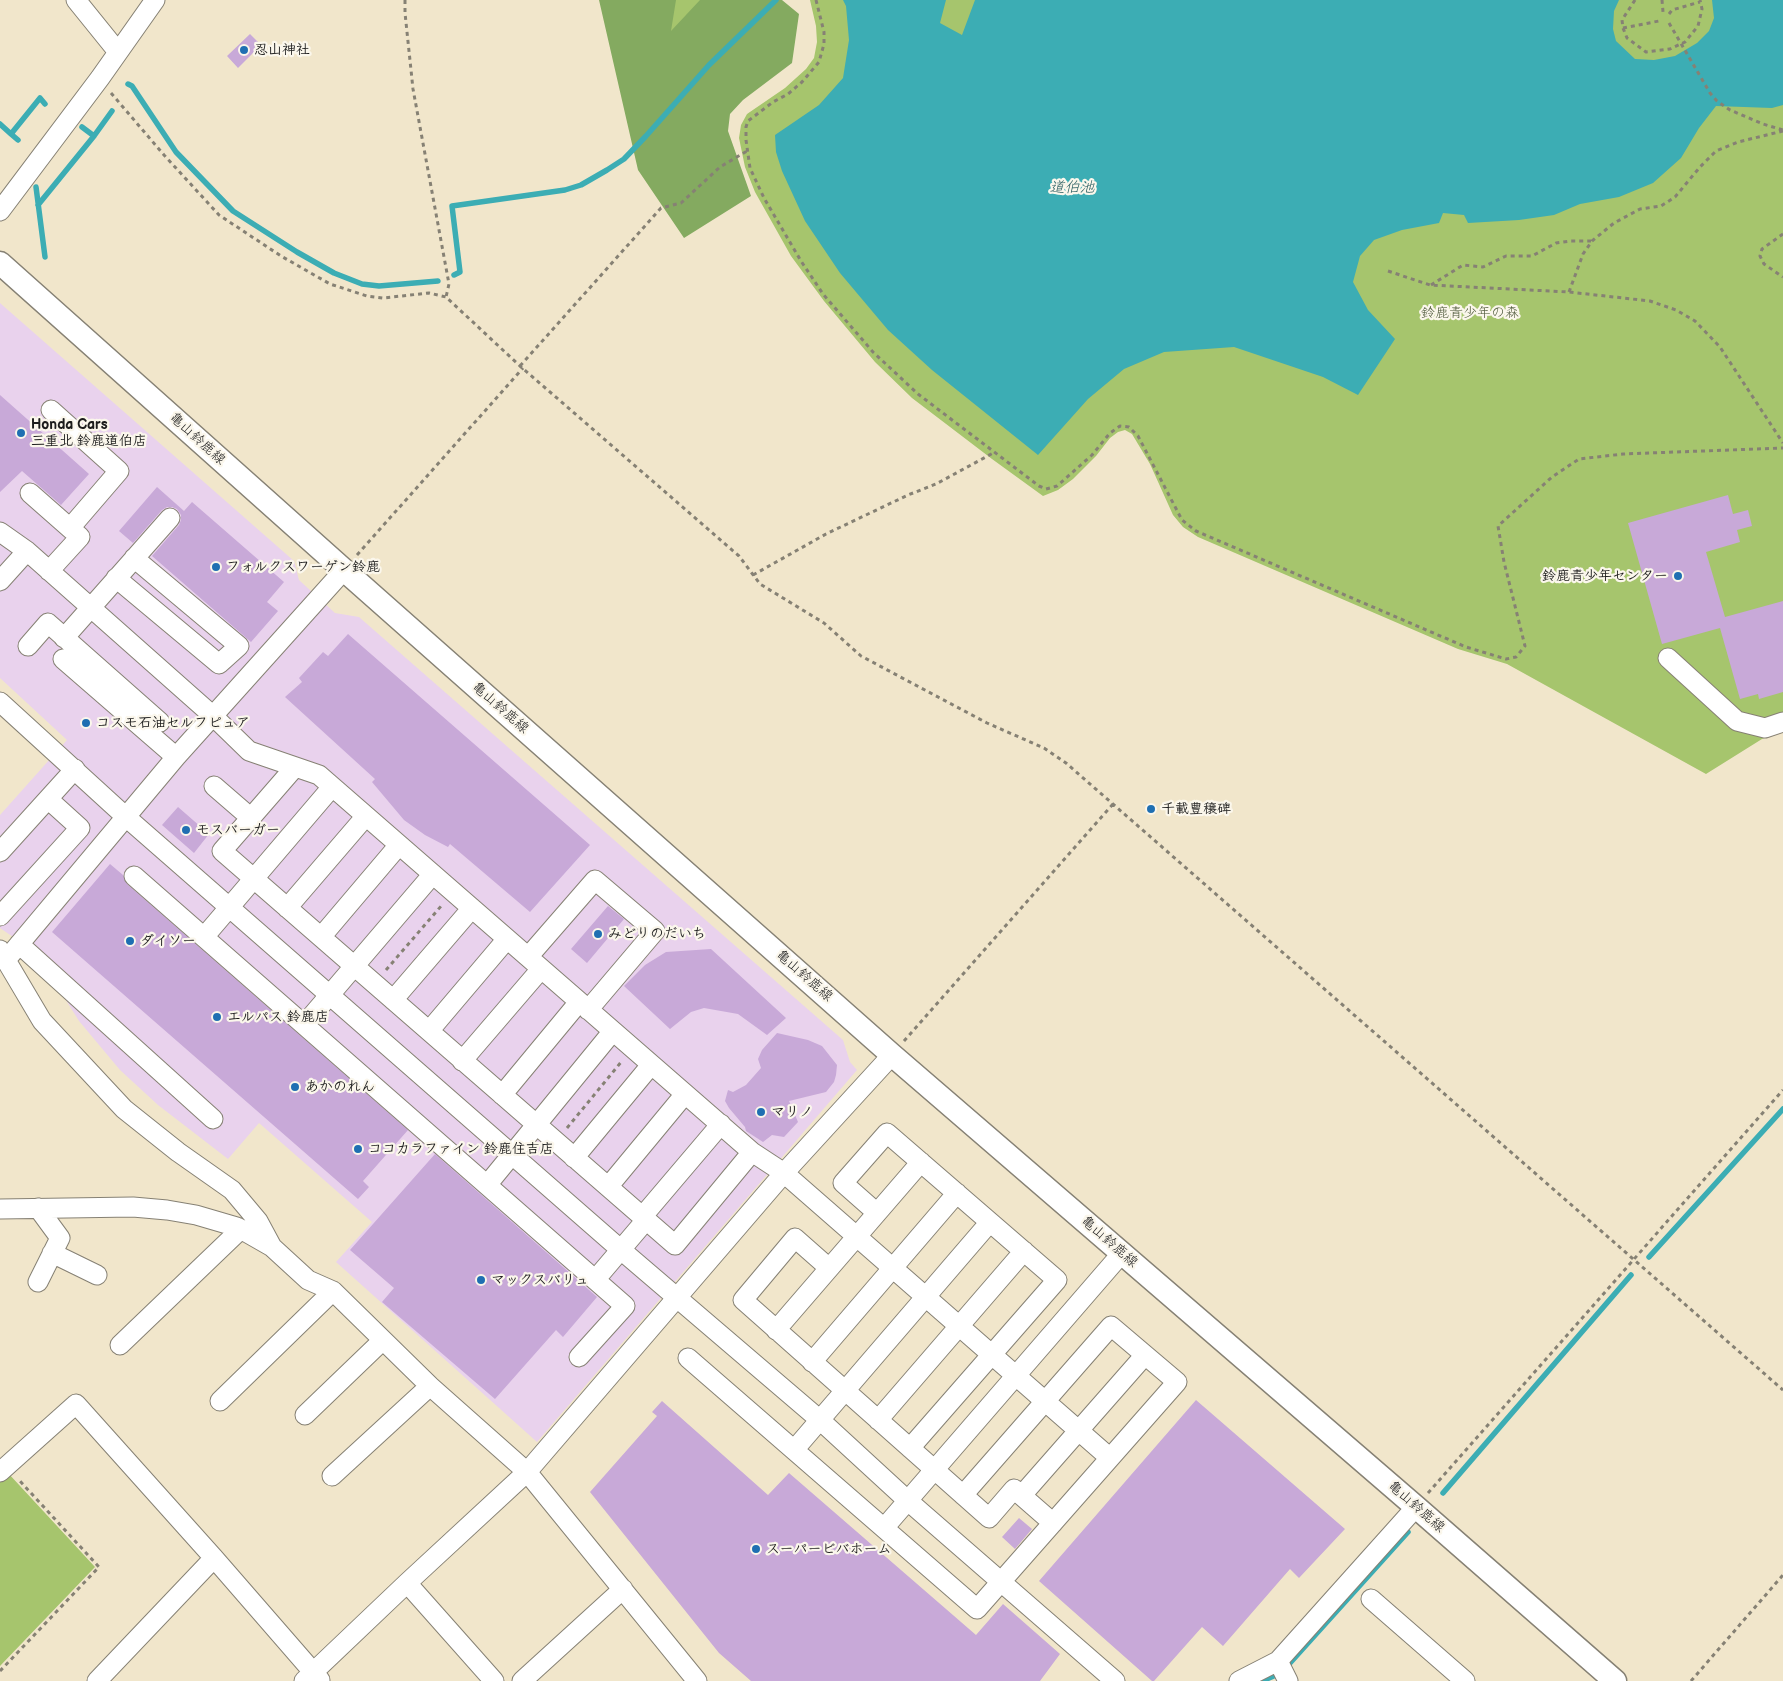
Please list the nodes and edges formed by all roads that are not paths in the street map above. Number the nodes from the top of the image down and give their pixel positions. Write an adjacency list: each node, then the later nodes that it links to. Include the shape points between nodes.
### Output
1 (76, 0): 3 (street)
2 (155, 0): 3 (street)
3 (118, 52): 4 (street)
4 (0, 211)
5 (0, 263): 14 (main road, 亀山鈴鹿線)
6 (51, 410): 9 (street, via 119,470)
7 (30, 493): 9 (street)
8 (170, 518): 12 (street)
9 (70, 528): 13 (street, via 80,537)
10 (0, 532): 11 (street)
11 (27, 551): 13 (street); 16 (street)
12 (134, 558): 15 (street); 15 (street, via 239,646 219,664)
13 (49, 570): 17 (street)
14 (344, 570): 23 (street); 59 (main road, 亀山鈴鹿線)
15 (116, 578): 17 (street)
16 (0, 581)
17 (91, 608): 18 (street); 23 (street)
18 (64, 638): 19 (street, via 48,623); 24 (street)
19 (28, 646)
20 (1668, 658): 25 (street, via 1737,721 1765,728)
21 (63, 659): 26 (street)
22 (0, 702): 27 (street)
23 (212, 715): 26 (street); 28 (street, via 249,751)
24 (160, 722)
25 (1783, 722)
26 (176, 756): 33 (street)
27 (75, 764): 31 (street); 33 (street)
28 (295, 767): 30 (street, via 319,775); 34 (street)
29 (214, 786): 34 (street)
30 (332, 787): 32 (street); 40 (street)
31 (48, 799): 36 (street); 37 (street, via 80,828)
32 (366, 816): 35 (street); 43 (street)
33 (126, 817): 41 (street); 42 (street)
34 (251, 818): 40 (street, via 222,851)
35 (399, 845): 38 (street); 46 (street)
36 (0, 852)
37 (44, 868): 41 (street); 45 (street)
38 (432, 874): 44 (street); 52 (street)
39 (134, 876): 47 (street)
40 (254, 879): 42 (street); 43 (street)
41 (67, 887): 49 (street)
42 (230, 908): 47 (street); 53 (street)
43 (287, 908): 46 (street)
44 (472, 908): 48 (street); 54 (street)
45 (0, 916)
46 (321, 937): 52 (street)
47 (204, 938): 56 (street)
48 (507, 939): 51 (street); 57 (street)
49 (19, 944): 50 (street); 64 (street)
50 (3, 955): 83 (street, via 42,1021 124,1109 232,1190 258,1221)
51 (534, 963): 55 (street); 55 (street, via 595,880 655,931); 60 (street)
52 (354, 966): 53 (street); 54 (street)
53 (330, 994): 56 (street); 68 (street)
54 (393, 1000): 57 (street)
55 (584, 1006): 58 (street); 63 (street)
56 (304, 1025): 72 (street)
57 (429, 1031): 60 (street)
58 (613, 1031): 61 (street); 66 (street)
59 (892, 1055): 71 (street); 87 (main road, 亀山鈴鹿線)
60 (462, 1061): 63 (street)
61 (651, 1065): 62 (street); 69 (street)
62 (685, 1094): 65 (street); 73 (street)
63 (502, 1095): 66 (street)
64 (213, 1119)
65 (721, 1124): 67 (street); 78 (street)
66 (536, 1125): 68 (street); 69 (street)
67 (752, 1152): 71 (street); 78 (street, via 675,1245)
68 (513, 1154): 72 (street); 84 (street)
69 (574, 1158): 73 (street)
70 (921, 1162): 74 (street); 77 (street); 77 (street, via 887,1133 843,1183)
71 (784, 1173): 82 (street); 95 (street)
72 (487, 1185): 91 (street)
73 (608, 1187): 78 (street)
74 (957, 1193): 79 (street); 89 (street)
75 (38, 1208): 76 (street); 81 (street, via 167,1210); 86 (street, via 60,1238)
76 (5, 1209): 80 (street)
77 (877, 1213): 82 (street)
78 (644, 1219): 84 (street)
79 (990, 1222): 85 (street); 94 (street)
80 (0, 1226)
81 (241, 1229): 83 (street); 99 (street)
82 (856, 1236): 88 (street); 89 (street)
83 (272, 1247): 93 (street, via 308,1280)
84 (620, 1249): 91 (street); 95 (street)
85 (1024, 1251): 96 (street); 100 (street, via 1057,1280)
86 (52, 1253): 90 (street); 92 (street)
87 (1122, 1253): 105 (street); 124 (main road, 亀山鈴鹿線)
88 (829, 1268): 97 (street); 97 (street, via 795,1238 742,1300)
89 (893, 1268): 94 (street); 104 (street)
90 (97, 1275)
91 (595, 1280): 102 (street, via 624,1306)
92 (38, 1282)
93 (333, 1291): 98 (street); 108 (street)
94 (925, 1296): 96 (street); 107 (street)
95 (678, 1299): 111 (street); 119 (street)
96 (959, 1326): 100 (street); 112 (street)
97 (776, 1330): 104 (street)
98 (382, 1341): 106 (street); 110 (street)
99 (120, 1345)
100 (992, 1354): 105 (street); 114 (street)
101 (1145, 1355): 109 (street, via 1111,1326); 113 (street); 116 (street, via 1177,1382)
102 (579, 1357)
103 (688, 1358): 115 (street)
104 (812, 1362): 107 (street)
105 (1016, 1375): 109 (street); 118 (street)
106 (430, 1386): 119 (street); 120 (street)
107 (844, 1390): 111 (street); 112 (street)
108 (220, 1401)
109 (1046, 1401): 113 (street); 121 (street)
110 (305, 1415)
111 (820, 1420): 115 (street); 123 (street)
112 (878, 1420): 114 (street)
113 (1078, 1430): 116 (street); 122 (street)
114 (910, 1448): 118 (street)
115 (794, 1450): 126 (street)
116 (1110, 1458): 125 (street)
117 (3, 1469): 127 (street, via 76,1404)
118 (934, 1469): 121 (street); 123 (street)
119 (527, 1472): 129 (street); 130 (street)
120 (332, 1476)
121 (963, 1495): 122 (street, via 989,1518 1014,1489)
122 (1022, 1495): 125 (street)
123 (907, 1500): 126 (street); 128 (street)
124 (1416, 1507): 132 (street); 142 (main road, 亀山鈴鹿線)
125 (1054, 1524): 128 (street)
126 (884, 1528): 128 (street, via 977,1609)
127 (214, 1558): 133 (street); 134 (street)
128 (1002, 1582): 138 (street)
129 (407, 1583): 133 (street); 135 (street)
130 (623, 1589): 136 (street); 137 (street)
131 (1371, 1599): 141 (street)
132 (1278, 1661): 139 (street); 140 (street)
133 (313, 1678)
134 (97, 1681)
135 (494, 1681)
136 (522, 1681)
137 (697, 1681)
138 (1115, 1681)
139 (1239, 1681)
140 (1288, 1681)
141 (1465, 1681)
142 (1615, 1681)

